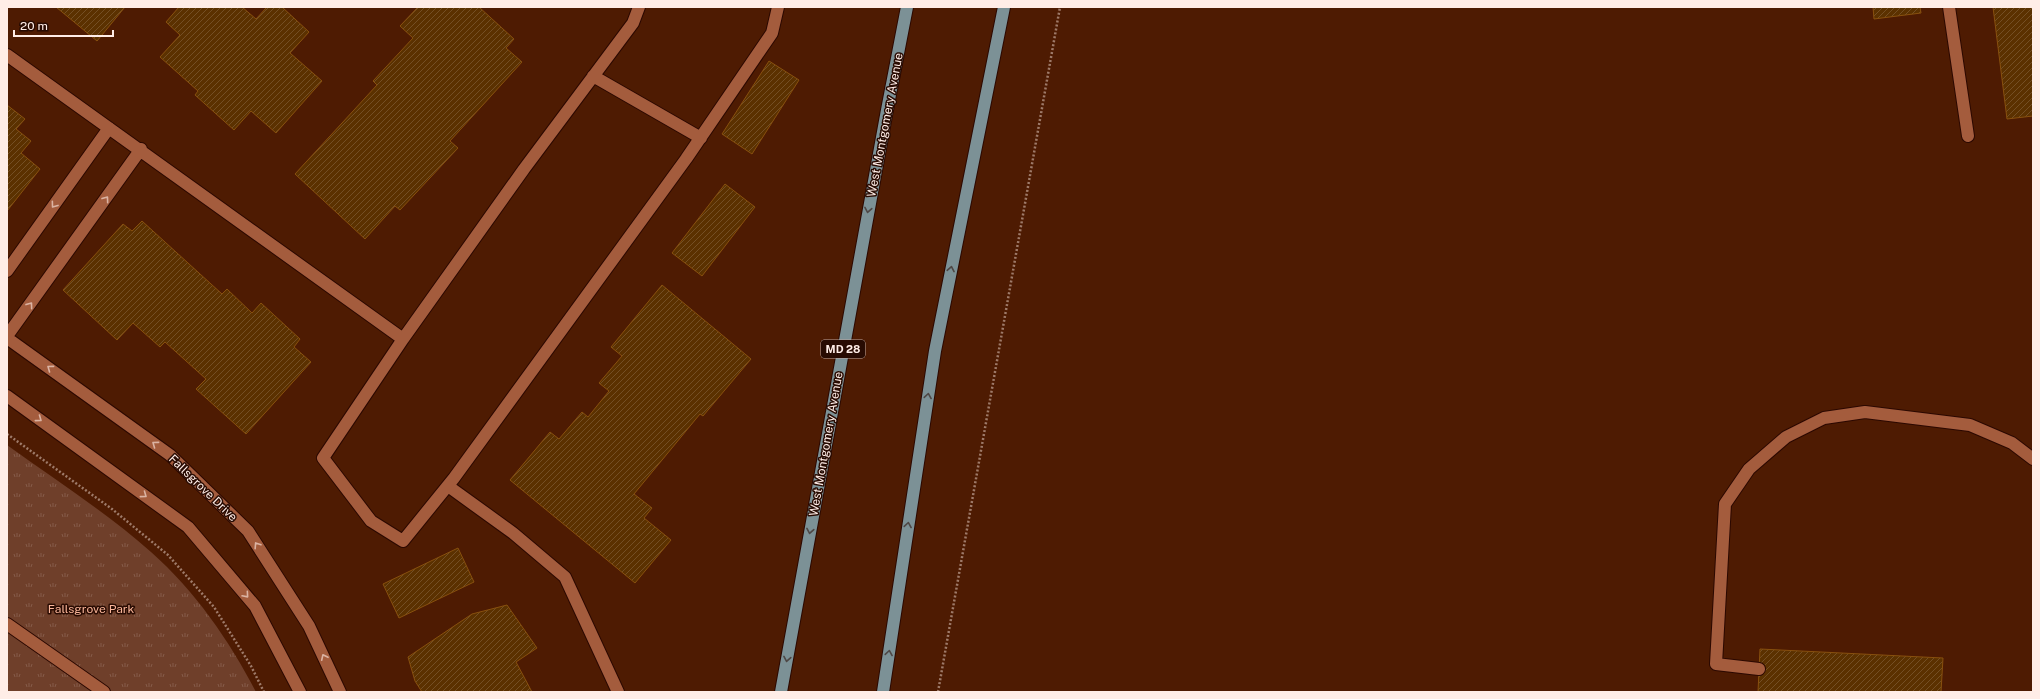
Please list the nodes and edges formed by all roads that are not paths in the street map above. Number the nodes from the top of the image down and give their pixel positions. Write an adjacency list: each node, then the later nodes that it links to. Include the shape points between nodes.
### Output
1 (640, 7): 7 (street, via 633,23)
2 (778, 7): 10 (street, via 772,33)
3 (907, 7): 24 (main road, West Montgomery Avenue / MD 28, one-way to 24)
4 (1004, 7): 25 (main road, one-way to 4, via 935,351)
5 (1949, 7): 9 (street)
6 (7, 54): 8 (street)
7 (593, 76): 10 (street); 14 (street)
8 (110, 128): 11 (street); 12 (street, one-way to 12)
9 (1968, 136)
10 (701, 138): 17 (street)
11 (141, 150): 13 (street, one-way to 11); 14 (street)
12 (7, 271)
13 (7, 337): 22 (street, Fallsgrove Drive, one-way to 13, via 309,626 248,531 170,455)
14 (404, 339): 17 (street, via 322,458 370,521 403,540)
15 (7, 396): 21 (street, one-way to 21, via 188,528 255,606)
16 (2033, 459): 19 (street, via 2012,443 1970,425 1865,412 1824,418 1786,437 1748,469 1725,504 1716,664)
17 (448, 486): 23 (street, via 513,533 565,577)
18 (7, 624): 20 (street)
19 (1758, 669)
20 (104, 692)
21 (300, 692)
22 (340, 692)
23 (618, 692)
24 (781, 692)
25 (883, 692)

